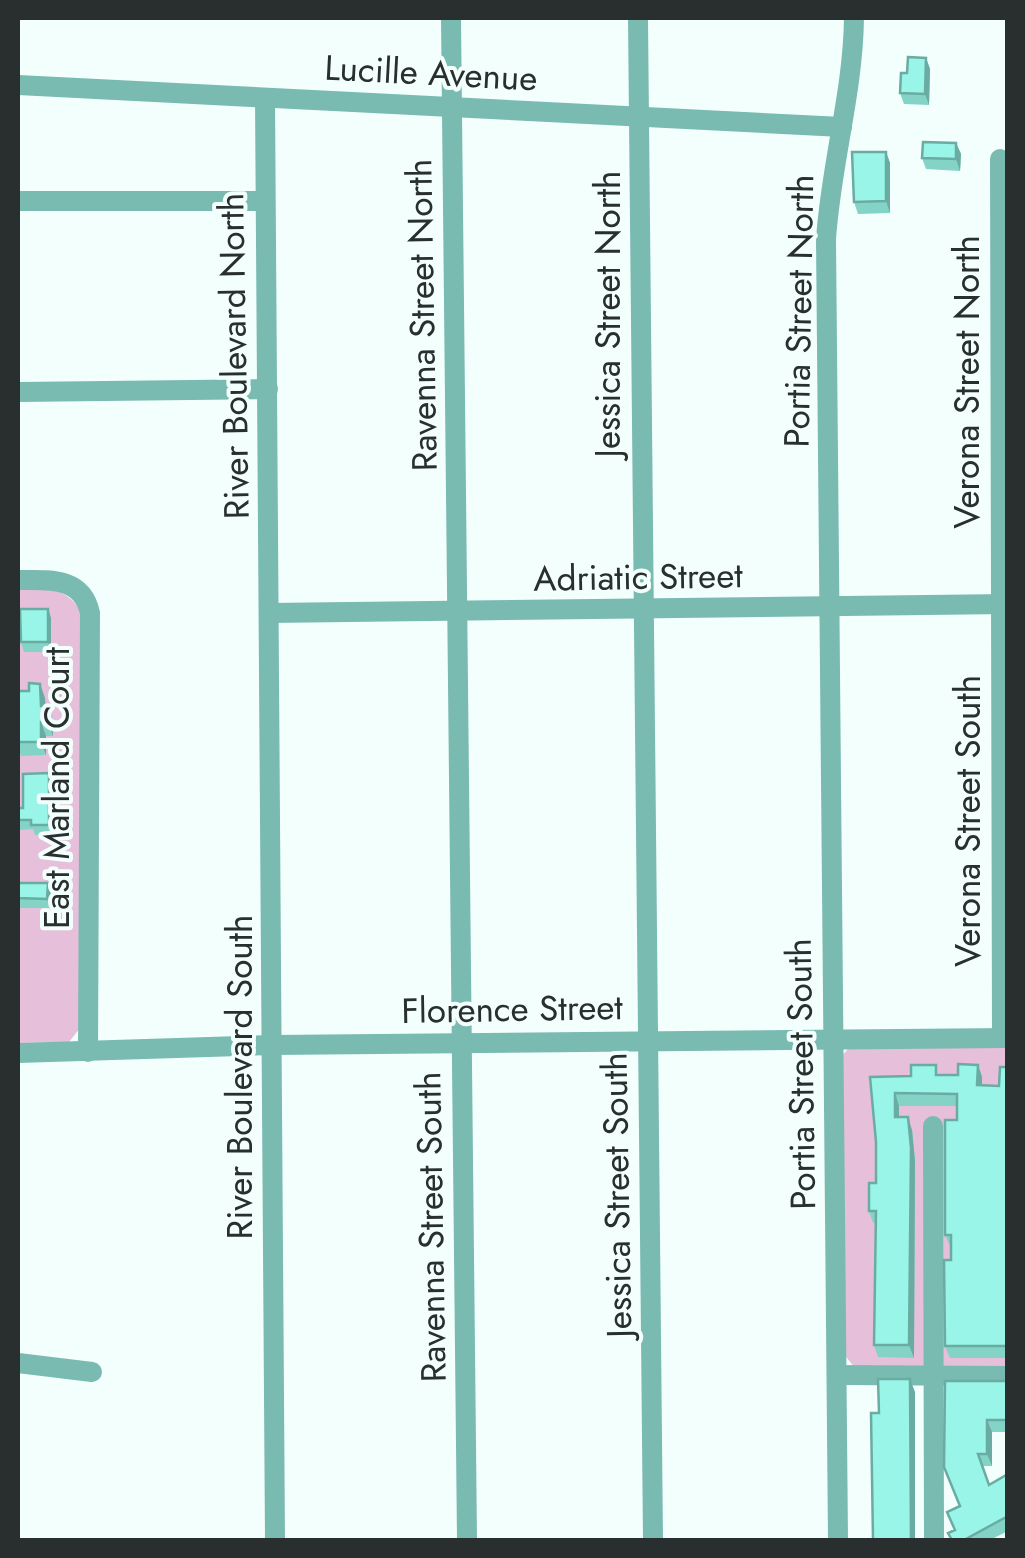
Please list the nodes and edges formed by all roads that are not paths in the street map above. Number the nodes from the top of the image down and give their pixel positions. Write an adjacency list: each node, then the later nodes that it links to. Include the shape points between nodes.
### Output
1 (452, 18): 6 (street, Ravenna Street North)
2 (638, 18): 7 (street, Jessica Street North)
3 (854, 18): 8 (street, Portia Street North)
4 (18, 85): 5 (street, Lucille Avenue)
5 (264, 98): 6 (street, Lucille Avenue); 11 (street, River Boulevard North)
6 (452, 106): 7 (street, Lucille Avenue); 18 (street, Ravenna Street North)
7 (639, 116): 8 (street, Lucille Avenue); 17 (street, Jessica Street North)
8 (842, 127): 16 (street, Portia Street North, via 826,239)
9 (1000, 159): 15 (street, Verona Street North)
10 (18, 201): 11 (street)
11 (264, 201): 12 (street, River Boulevard North)
12 (268, 389): 13 (street); 19 (street, River Boulevard North)
13 (18, 392)
14 (18, 580): 25 (street, East Marland Court, via 72,585 90,613)
15 (1003, 604): 16 (street, Adriatic Street); 20 (street, Verona Street South)
16 (828, 607): 17 (street, Adriatic Street); 22 (street, Portia Street South)
17 (644, 609): 18 (street, Adriatic Street); 21 (street, Jessica Street South)
18 (458, 612): 19 (street, Adriatic Street); 23 (street, Ravenna Street South)
19 (269, 613): 24 (street, River Boulevard South)
20 (1005, 1038): 22 (street, Florence Street)
21 (647, 1040): 22 (street, Florence Street); 23 (street, Florence Street); 35 (street, Jessica Street South)
22 (834, 1041): 30 (street, Portia Street South)
23 (462, 1042): 24 (street, Florence Street); 34 (street, Ravenna Street South)
24 (273, 1044): 25 (street, Florence Street); 33 (street, River Boulevard South)
25 (88, 1052): 26 (street, Florence Street)
26 (18, 1053)
27 (933, 1126): 31 (street)
28 (18, 1362): 29 (street)
29 (92, 1372)
30 (837, 1375): 31 (street); 36 (street, Portia Street South)
31 (932, 1376): 32 (street); 37 (street)
32 (1008, 1376)
33 (275, 1540)
34 (467, 1540)
35 (653, 1540)
36 (838, 1540)
37 (934, 1540)

